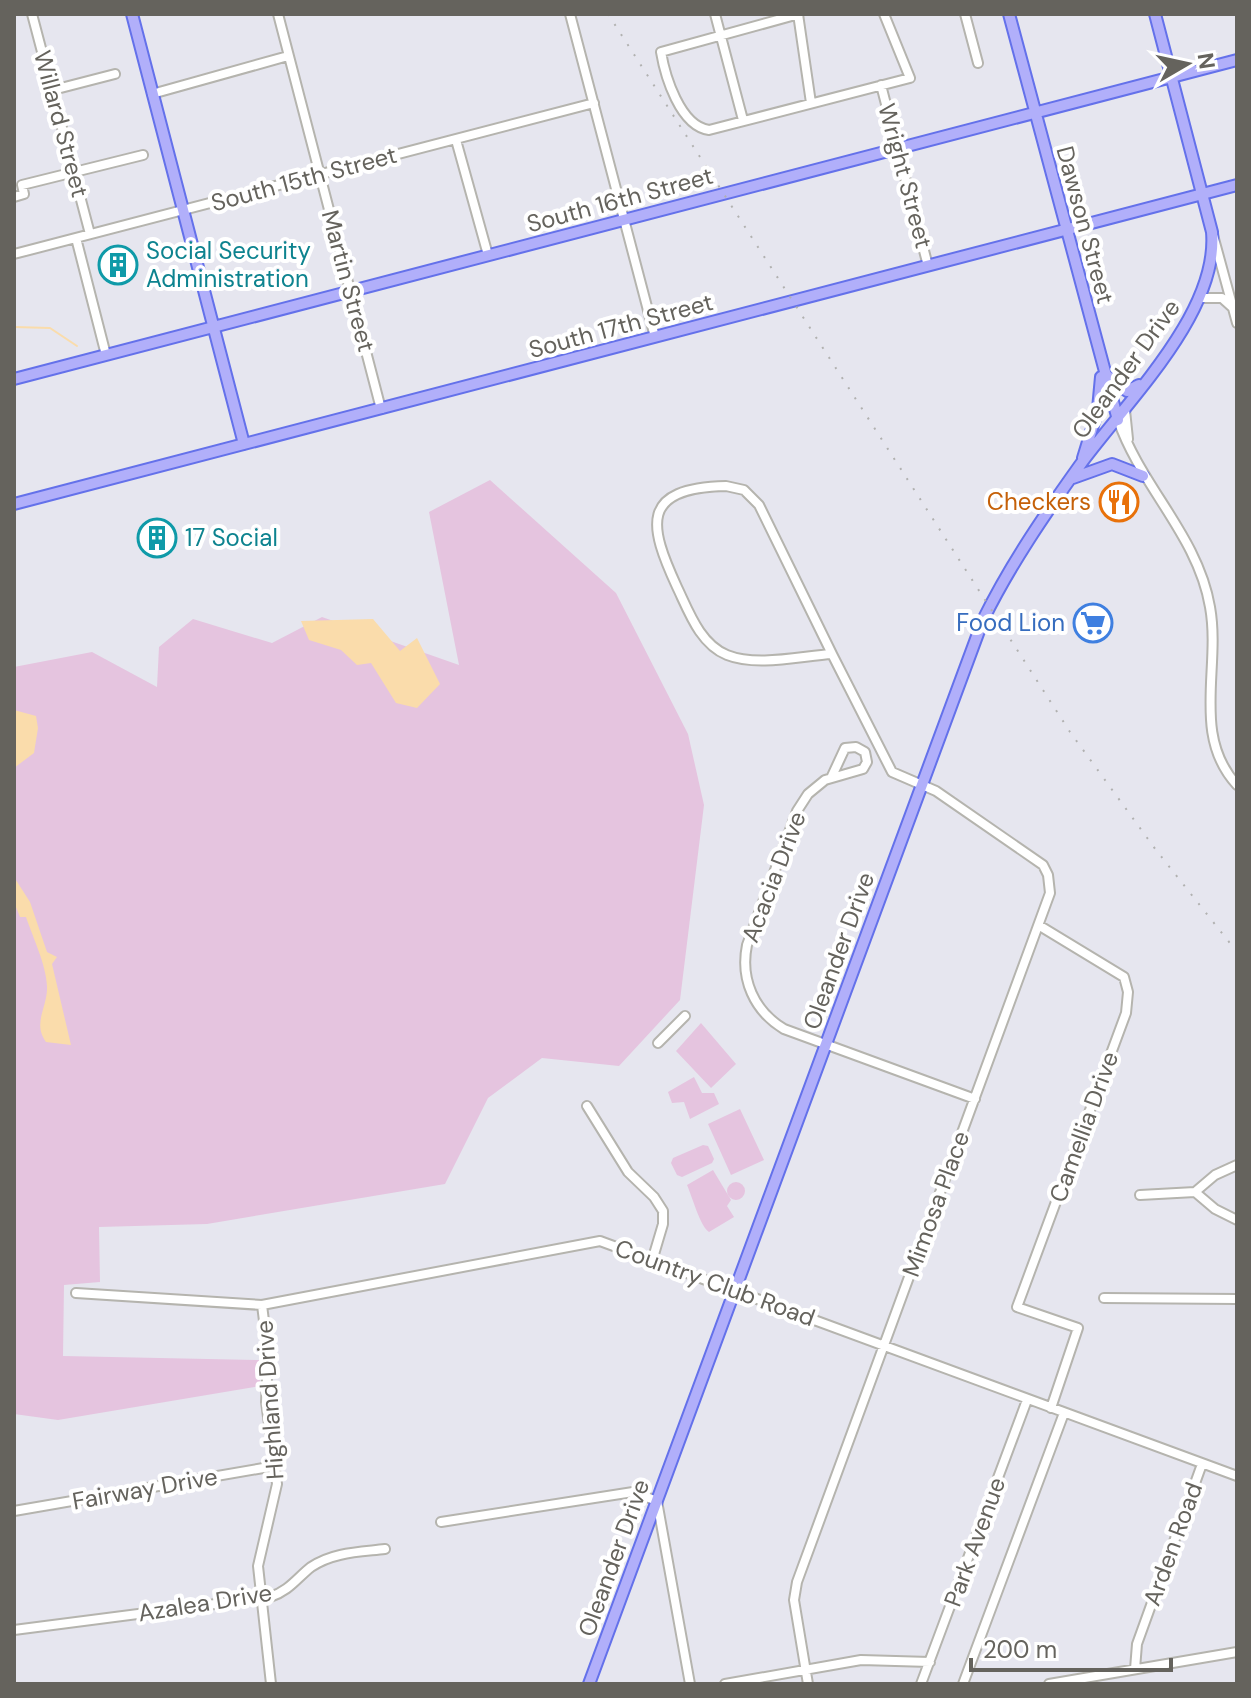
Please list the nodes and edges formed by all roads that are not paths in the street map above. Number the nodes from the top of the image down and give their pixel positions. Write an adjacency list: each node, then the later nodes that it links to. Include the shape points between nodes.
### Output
1 (32, 14): 18 (street, Willard Street)
2 (132, 14): 19 (main road)
3 (278, 14): 12 (street, Martin Street)
4 (570, 14): 20 (street)
5 (715, 14): 11 (street)
6 (798, 14): 11 (street); 21 (street)
7 (884, 14): 17 (street, via 910,78)
8 (965, 14): 14 (street)
9 (1009, 14): 22 (main road, Dawson Street)
10 (1155, 14): 16 (main road, Oleander Drive)
11 (720, 35): 23 (street); 23 (street, via 665,50 663,62 680,105 700,128)
12 (288, 56): 19 (street); 28 (street, Martin Street)
13 (1237, 60): 16 (main road, South 16th Street)
14 (978, 63)
15 (115, 74): 18 (street)
16 (1172, 77): 22 (main road, South 16th Street); 30 (main road, Oleander Drive)
17 (881, 85): 21 (street); 25 (street, Wright Street)
18 (53, 90): 27 (street, Willard Street)
19 (152, 94): 32 (main road)
20 (594, 103): 24 (street, South 15th Street); 33 (street)
21 (811, 103): 23 (street)
22 (1035, 113): 25 (main road, South 16th Street); 34 (main road, Dawson Street)
23 (743, 120)
24 (456, 140): 28 (street, South 15th Street); 39 (street)
25 (897, 148): 33 (main road, South 16th Street); 40 (street, Wright Street)
26 (143, 155): 27 (street)
27 (74, 173): 31 (street, via 22,185 24,194); 36 (street, Willard Street)
28 (320, 174): 32 (street, South 15th Street); 43 (street, Martin Street)
29 (1237, 185): 30 (main road, South 17th Street)
30 (1203, 195): 34 (main road, South 17th Street); 35 (main road, Oleander Drive)
31 (14, 197)
32 (184, 211): 36 (street, South 15th Street); 47 (main road)
33 (624, 220): 39 (main road, South 16th Street); 48 (street)
34 (1065, 230): 40 (main road, South 17th Street); 50 (main road, Dawson Street)
35 (1212, 232): 42 (street); 44 (main road, Oleander Drive, via 1210,275)
36 (90, 234): 37 (street, South 15th Street)
37 (76, 238): 38 (street, South 15th Street); 49 (street)
38 (14, 254)
39 (488, 255): 43 (main road, South 16th Street)
40 (928, 266): 48 (main road, South 17th Street)
41 (1237, 276): 42 (street)
42 (1227, 279): 45 (street)
43 (351, 291): 47 (main road, South 16th Street); 53 (street, Martin Street)
44 (1201, 298): 45 (street, via 1222,298); 52 (main road, Oleander Drive)
45 (1234, 310): 46 (street)
46 (1237, 323)
47 (213, 327): 49 (main road, South 16th Street); 56 (main road)
48 (655, 337): 53 (main road, South 17th Street)
49 (106, 355): 51 (main road, South 16th Street)
50 (1101, 367): 52 (main road, via 1121,389); 55 (main road, Dawson Street); 58 (main road, via 1098,409)
51 (14, 379)
52 (1144, 382): 54 (main road, Oleander Drive)
53 (381, 409): 56 (main road, South 17th Street)
54 (1125, 410): 55 (main road, Oleander Drive); 57 (street, Dawson Street)
55 (1118, 420): 57 (street, Dawson Street); 58 (main road, Oleander Drive)
56 (244, 444): 61 (main road, South 17th Street)
57 (1128, 444): 59 (street, Dawson Street)
58 (1081, 464): 60 (main road, Oleander Drive)
59 (1143, 476): 60 (main road, via 1112,464); 65 (street, Dawson Street, via 1185,539 1205,585 1214,641 1211,734)
60 (1071, 479): 64 (main road, Oleander Drive, via 989,607)
61 (14, 504)
62 (832, 654): 62 (street, Mimosa Place, via 751,495 714,486 683,492 665,504 656,525 658,547 709,643 739,658); 64 (street, Mimosa Place, via 886,765)
63 (832, 776): 63 (street, Acacia Drive, via 860,772 867,762 865,752 845,748); 69 (street, Acacia Drive, via 813,788 797,811 745,960 750,990 766,1016)
64 (922, 785): 66 (street, Mimosa Place, via 1043,865 1050,893); 69 (main road, Oleander Drive)
65 (1237, 785)
66 (1040, 926): 70 (street, Mimosa Place); 84 (street, Camellia Drive, via 1116,971 1128,986 1126,1013 1017,1307 1078,1328)
67 (685, 1016): 68 (street)
68 (658, 1043)
69 (825, 1045): 70 (street, Acacia Drive); 77 (main road, Oleander Drive)
70 (975, 1099): 82 (street, Mimosa Place)
71 (587, 1106): 76 (street, via 628,1172 663,1211)
72 (1237, 1165): 73 (street)
73 (1195, 1192): 74 (street); 75 (street)
74 (1140, 1195)
75 (1237, 1220)
76 (652, 1261): 77 (street, Country Club Road); 81 (street, Country Club Road, via 595,1240)
77 (736, 1291): 82 (street, Country Club Road); 89 (main road, Oleander Drive)
78 (76, 1293): 81 (street, Country Club Road)
79 (1104, 1298): 80 (street)
80 (1237, 1299)
81 (262, 1305): 87 (street, Highland Drive)
82 (884, 1346): 83 (street, Country Club Road); 97 (street, Mimosa Place, via 795,1588)
83 (1027, 1400): 84 (street, Country Club Road); 96 (street, Park Avenue)
84 (1051, 1408): 85 (street, Country Club Road)
85 (1064, 1413): 86 (street, Country Club Road); 105 (street, Park Avenue)
86 (1202, 1464): 88 (street, Country Club Road); 98 (street, Arden Road, via 1137,1644)
87 (275, 1466): 90 (street, Fairway Drive); 93 (street, Highland Drive, via 276,1498 258,1559)
88 (1237, 1476)
89 (657, 1501): 91 (street, via 633,1492); 100 (main road, Oleander Drive); 101 (street)
90 (14, 1511)
91 (441, 1522)
92 (385, 1549): 93 (street, Azalea Drive, via 332,1556 291,1587)
93 (261, 1598): 94 (street, Azalea Drive); 99 (street, Highland Drive)
94 (14, 1630)
95 (1237, 1652): 98 (street)
96 (930, 1662): 97 (street, via 872,1659); 104 (street, Park Avenue)
97 (805, 1669): 102 (street); 103 (street, Mimosa Place)
98 (1135, 1669): 106 (street)
99 (271, 1684)
100 (589, 1684)
101 (690, 1684)
102 (725, 1684)
103 (808, 1684)
104 (921, 1684)
105 (963, 1684)
106 (1049, 1684)

